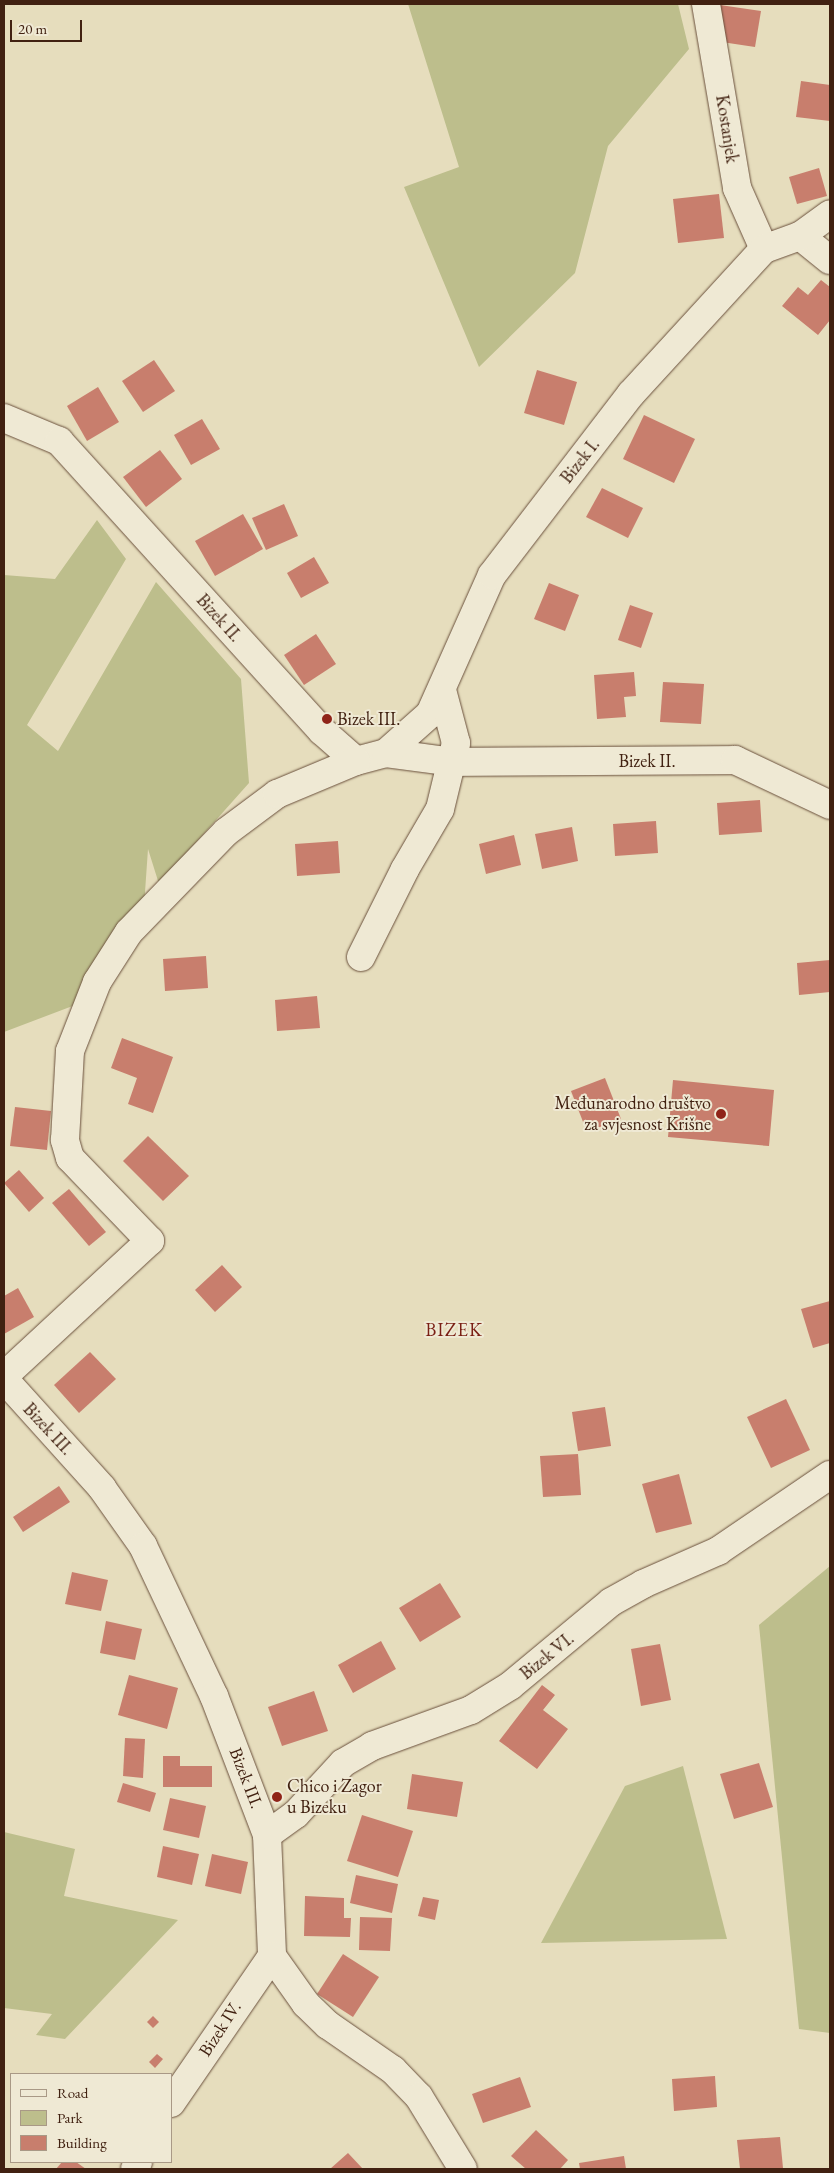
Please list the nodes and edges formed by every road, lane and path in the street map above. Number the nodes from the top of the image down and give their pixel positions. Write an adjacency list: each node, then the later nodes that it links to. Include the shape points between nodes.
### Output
1 (706, 4): 4 (street, Kostanjek, via 737,188)
2 (830, 214): 3 (street, Bizek I.)
3 (800, 236): 4 (street, Bizek I.); 5 (street)
4 (764, 250): 7 (street, Bizek I., via 631,394 492,575)
5 (830, 260)
6 (4, 418): 9 (street, Bizek II., via 59,441 322,732)
7 (442, 690): 8 (street, Bizek I., via 430,714); 10 (street, via 456,744)
8 (386, 753): 9 (street, Bizek II.); 10 (street, Bizek II.)
9 (356, 761): 13 (street, Bizek III., via 277,794 226,832 130,932 98,982 70,1050 65,1140 70,1158 150,1241)
10 (454, 762): 11 (street, Bizek II., via 735,760); 12 (street, via 440,808)
11 (830, 805)
12 (361, 956)
13 (4, 1377): 14 (street, Bizek III.)
14 (13, 1407): 16 (street, Bizek III., via 102,1488 142,1546 214,1696)
15 (830, 1475): 16 (street, Bizek VI., via 718,1551 611,1602 510,1686 471,1710 372,1746 343,1763 296,1814)
16 (267, 1835): 17 (street, Bizek III.)
17 (272, 1956): 18 (street, Bizek IV.); 19 (street, via 306,2004 328,2025 393,2070 419,2097)
18 (172, 2102)
19 (463, 2169)

